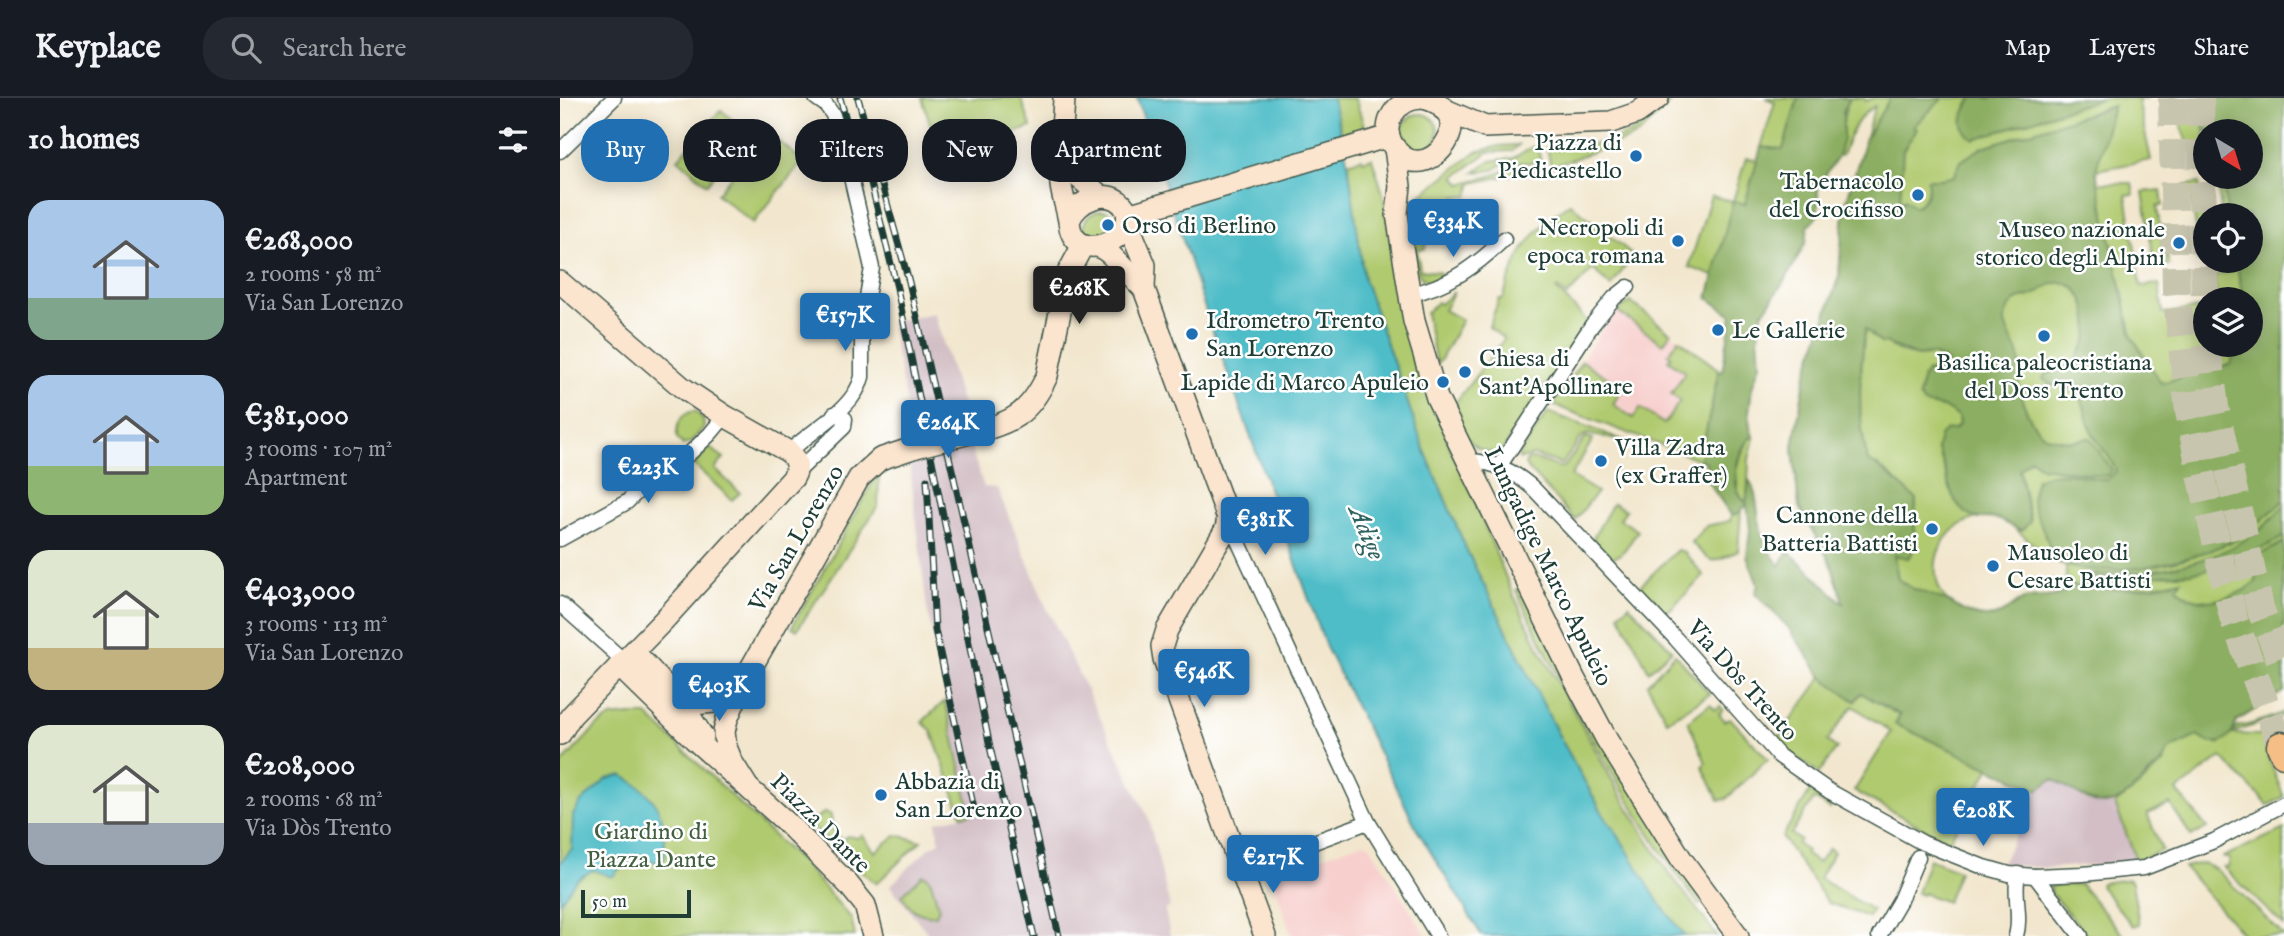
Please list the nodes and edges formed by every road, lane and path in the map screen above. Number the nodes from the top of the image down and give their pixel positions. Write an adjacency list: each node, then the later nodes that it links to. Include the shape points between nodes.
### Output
1 (614, 98): 11 (street)
2 (816, 98): 25 (street, via 833,115 872,268 862,326 860,384)
3 (1064, 98): 7 (street)
4 (1658, 98): 8 (street, via 1637,113 1611,122)
5 (1429, 101): 6 (street); 8 (street); 10 (street, via 1450,125)
6 (1394, 104): 9 (street, via 1389,123)
7 (1063, 119)
8 (1485, 127): 10 (street)
9 (1392, 142): 12 (street, via 1408,158); 15 (street, Lungadige Marco Apuleio); 17 (street, via 1367,143)
10 (1444, 149): 12 (street)
11 (560, 151)
12 (1424, 160): 15 (street)
13 (1061, 182): 18 (street)
14 (1084, 182): 16 (street)
15 (1400, 186): 24 (street, Lungadige Marco Apuleio, via 1397,214)
16 (1101, 197): 17 (street, via 1118,201); 18 (street, via 1077,206)
17 (1136, 214): 20 (street, via 1118,236); 23 (street, via 1145,265)
18 (1069, 221): 20 (street, via 1073,237)
19 (1504, 239): 24 (street, via 1454,279)
20 (1091, 245): 23 (street, via 1109,253); 37 (street, Via San Lorenzo, bridge, via 1068,273 1047,376 1022,414 880,459 859,478)
21 (560, 282): 26 (street, via 683,388)
22 (1628, 287): 29 (street, via 1592,325)
23 (1144, 289): 31 (street)
24 (1410, 294): 28 (street, Lungadige Marco Apuleio, via 1437,398)
25 (834, 414): 27 (street); 30 (street, via 845,419 844,427)
26 (725, 416): 27 (street); 32 (street, via 710,435 679,461 659,470 620,507)
27 (789, 452): 30 (street)
28 (1469, 461): 29 (street, Via Dòs Trento); 51 (street, Lungadige Marco Apuleio, via 1574,680 1614,752 1682,860)
29 (1500, 465): 46 (street, Via Dòs Trento, via 1534,489 1782,759 1923,843 1981,866)
30 (796, 473): 36 (street)
31 (1228, 518): 33 (street); 34 (street)
32 (560, 539)
33 (1217, 543): 34 (street); 45 (street, via 1162,646)
34 (1242, 548): 43 (street)
35 (560, 604): 36 (street)
36 (626, 660): 38 (street, Piazza Dante); 39 (street, via 571,716); 40 (street, Piazza Dante)
37 (743, 682): 38 (street, Via San Lorenzo, via 714,702); 41 (street, Via San Lorenzo, via 724,732 732,762)
38 (683, 705): 40 (street, Piazza Dante)
39 (560, 734)
40 (715, 757): 41 (street, Piazza Dante)
41 (747, 786): 48 (street, Piazza Dante, via 848,884 865,905)
42 (2284, 804): 47 (street, Via Dòs Trento, via 2214,841 2144,868)
43 (1368, 822): 45 (street); 50 (street)
44 (1918, 857): 52 (street)
45 (1241, 869): 49 (street)
46 (2018, 874): 47 (street, Via Dòs Trento); 53 (street)
47 (2035, 876): 54 (street)
48 (873, 936)
49 (1265, 936)
50 (1438, 936)
51 (1738, 936)
52 (1879, 936)
53 (2016, 936)
54 (2081, 936)

